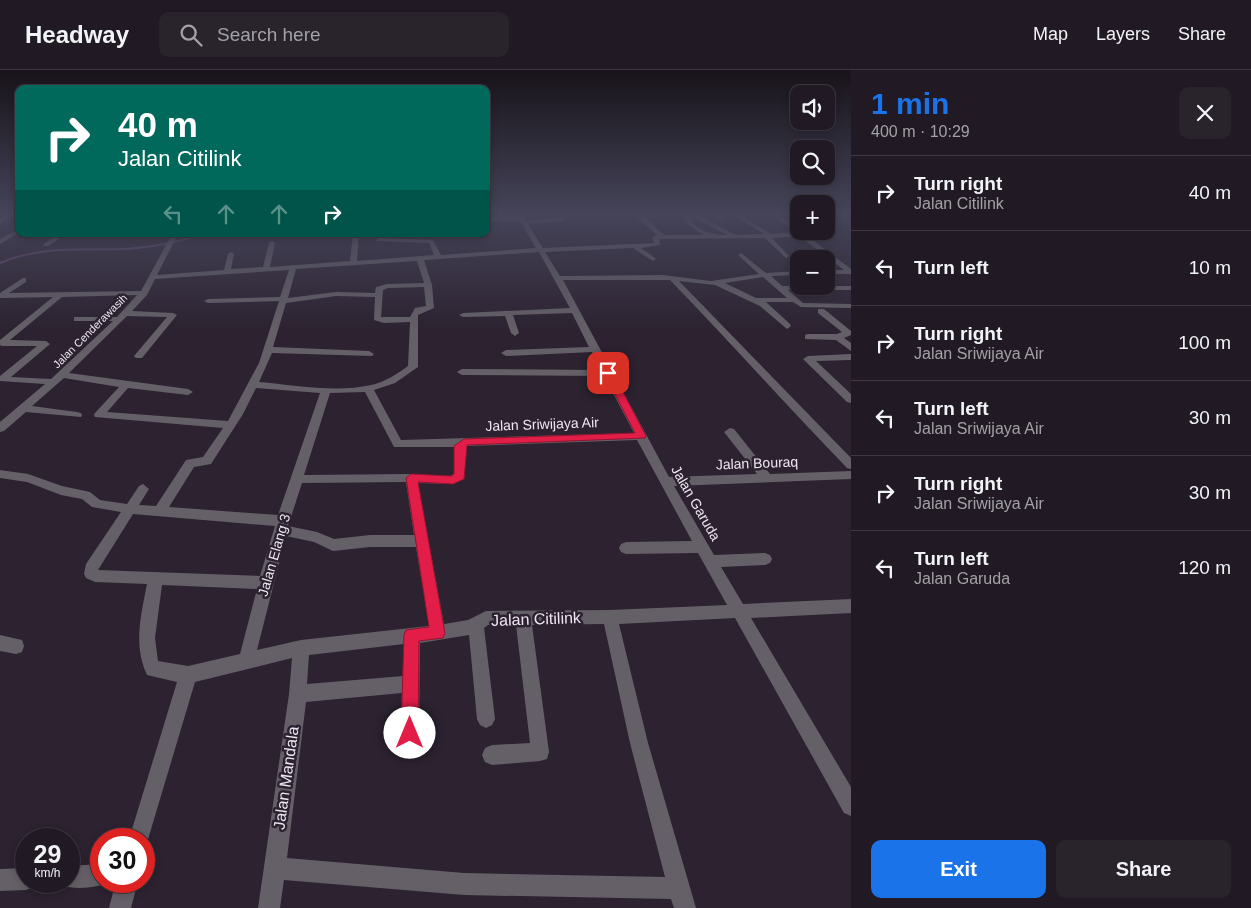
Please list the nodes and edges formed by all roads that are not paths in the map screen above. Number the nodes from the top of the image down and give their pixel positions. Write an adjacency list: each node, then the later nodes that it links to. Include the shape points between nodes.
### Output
1 (166, 252): 25 (street, Jalan Cenderawasih)
2 (270, 252): 18 (street)
3 (354, 252): 16 (street)
4 (436, 252): 13 (street)
5 (514, 252): 13 (street)
6 (542, 252): 26 (street, Jalan Garuda)
7 (643, 252): 15 (street)
8 (783, 252): 12 (street)
9 (823, 252): 21 (street)
10 (231, 254): 19 (street)
11 (741, 255): 24 (street)
12 (786, 256)
13 (439, 258): 14 (street)
14 (420, 259): 16 (street); 30 (street)
15 (653, 259)
16 (353, 263): 17 (street)
17 (293, 268): 18 (street); 37 (street)
18 (266, 269): 19 (street)
19 (227, 272): 25 (street)
20 (835, 272): 21 (street)
21 (851, 272)
22 (790, 274): 24 (street)
23 (704, 275): 29 (street, via 718,275)
24 (765, 276): 29 (street); 31 (street)
25 (154, 277): 33 (street, Jalan Cenderawasih)
26 (558, 278): 27 (street); 42 (street, Jalan Garuda)
27 (672, 278): 29 (street); 79 (street)
28 (22, 280): 36 (street)
29 (721, 282): 38 (street)
30 (428, 285): 35 (street, via 384,287 380,288); 48 (street, via 430,308 415,311)
31 (780, 288): 32 (street); 39 (street)
32 (851, 288)
33 (144, 293): 34 (street); 46 (street, Jalan Cenderawasih)
34 (60, 295): 36 (street); 53 (street)
35 (378, 295): 37 (street, via 336,294); 48 (street, via 378,319)
36 (1, 296)
37 (283, 300): 40 (street); 56 (street)
38 (754, 300): 39 (street); 49 (street)
39 (794, 300): 41 (street, via 806,306)
40 (208, 301)
41 (851, 306)
42 (576, 310): 44 (street); 55 (street, Jalan Garuda)
43 (821, 312): 52 (street, via 848,333)
44 (508, 313): 45 (street); 50 (street)
45 (463, 315)
46 (123, 316): 47 (street); 59 (street, via 173,315); 63 (street, Jalan Cenderawasih)
47 (77, 319)
48 (412, 319): 69 (street, via 413,367 383,386)
49 (787, 326)
50 (515, 333)
51 (808, 337): 52 (street)
52 (838, 337): 54 (street)
53 (2, 343): 64 (street, via 46,344)
54 (851, 348)
55 (596, 349): 57 (street); 62 (street, Jalan Garuda)
56 (270, 350): 58 (street); 67 (street)
57 (506, 353)
58 (369, 354)
59 (139, 356)
60 (851, 357): 71 (street, via 808,359)
61 (462, 372): 62 (street)
62 (608, 373): 77 (street, Jalan Garuda)
63 (62, 374): 65 (street, Jalan Cenderawasih); 66 (street)
64 (1, 379): 65 (street)
65 (54, 382): 72 (street, Jalan Cenderawasih)
66 (126, 385): 70 (street); 74 (street, via 100,414)
67 (252, 385): 68 (street); 74 (street)
68 (326, 390): 69 (street); 84 (street, Jalan Elang 3)
69 (369, 390): 78 (street, Jalan Sriwijaya Air, via 398,444)
70 (188, 392)
71 (851, 400)
72 (23, 408): 73 (street); 75 (street, Jalan Cenderawasih)
73 (77, 415)
74 (231, 425): 88 (street, via 206,462 190,463)
75 (0, 428)
76 (730, 432): 83 (street)
77 (641, 436): 78 (street, Jalan Sriwijaya Air); 85 (street, Jalan Garuda)
78 (460, 444): 82 (street, via 460,476 453,480)
79 (851, 465)
80 (0, 474): 87 (street, via 28,478 86,495 98,504)
81 (851, 475): 83 (street, Jalan Bouraq)
82 (411, 478): 84 (street); 90 (street)
83 (767, 478): 85 (street, Jalan Bouraq)
84 (297, 479): 89 (street, Jalan Elang 3)
85 (665, 482): 91 (street, Jalan Garuda)
86 (143, 489): 87 (street)
87 (130, 509): 88 (street); 95 (street, via 89,571 95,576)
88 (160, 511): 89 (street)
89 (282, 526): 90 (street, via 333,544); 96 (street, Jalan Elang 3)
90 (422, 541): 102 (street)
91 (703, 547): 92 (street); 94 (street, Jalan Garuda)
92 (626, 548)
93 (764, 559): 94 (street)
94 (711, 561): 98 (street, Jalan Garuda)
95 (156, 578): 96 (street); 106 (street, Jalan Citilink, via 147,644 148,661 153,669)
96 (265, 584): 105 (street, Jalan Elang 3)
97 (851, 606): 98 (street, Jalan Citilink)
98 (740, 612): 100 (street, Jalan Citilink); 112 (street, Jalan Garuda)
99 (523, 617): 100 (street, Jalan Citilink); 101 (street, Jalan Citilink, via 486,618); 111 (street, via 540,752)
100 (610, 617): 119 (street, via 639,743)
101 (476, 625): 102 (street, Jalan Citilink); 109 (street)
102 (438, 633): 103 (street, Jalan Citilink)
103 (412, 635): 104 (street, Jalan Citilink); 107 (street)
104 (301, 648): 105 (street, Jalan Citilink); 108 (street, Jalan Mandala)
105 (247, 662): 106 (street, Jalan Citilink)
106 (188, 675): 114 (street)
107 (410, 684): 108 (street); 110 (street)
108 (298, 694): 115 (street, Jalan Mandala)
109 (486, 719)
110 (410, 733)
111 (492, 755)
112 (845, 787): 113 (street, Jalan Garuda)
113 (851, 806)
114 (142, 828)
115 (275, 868): 119 (street); 121 (street, Jalan Mandala)
116 (15, 879): 117 (street)
117 (0, 880)
118 (124, 893): 120 (street)
119 (682, 898)
120 (120, 908)
121 (269, 908)

